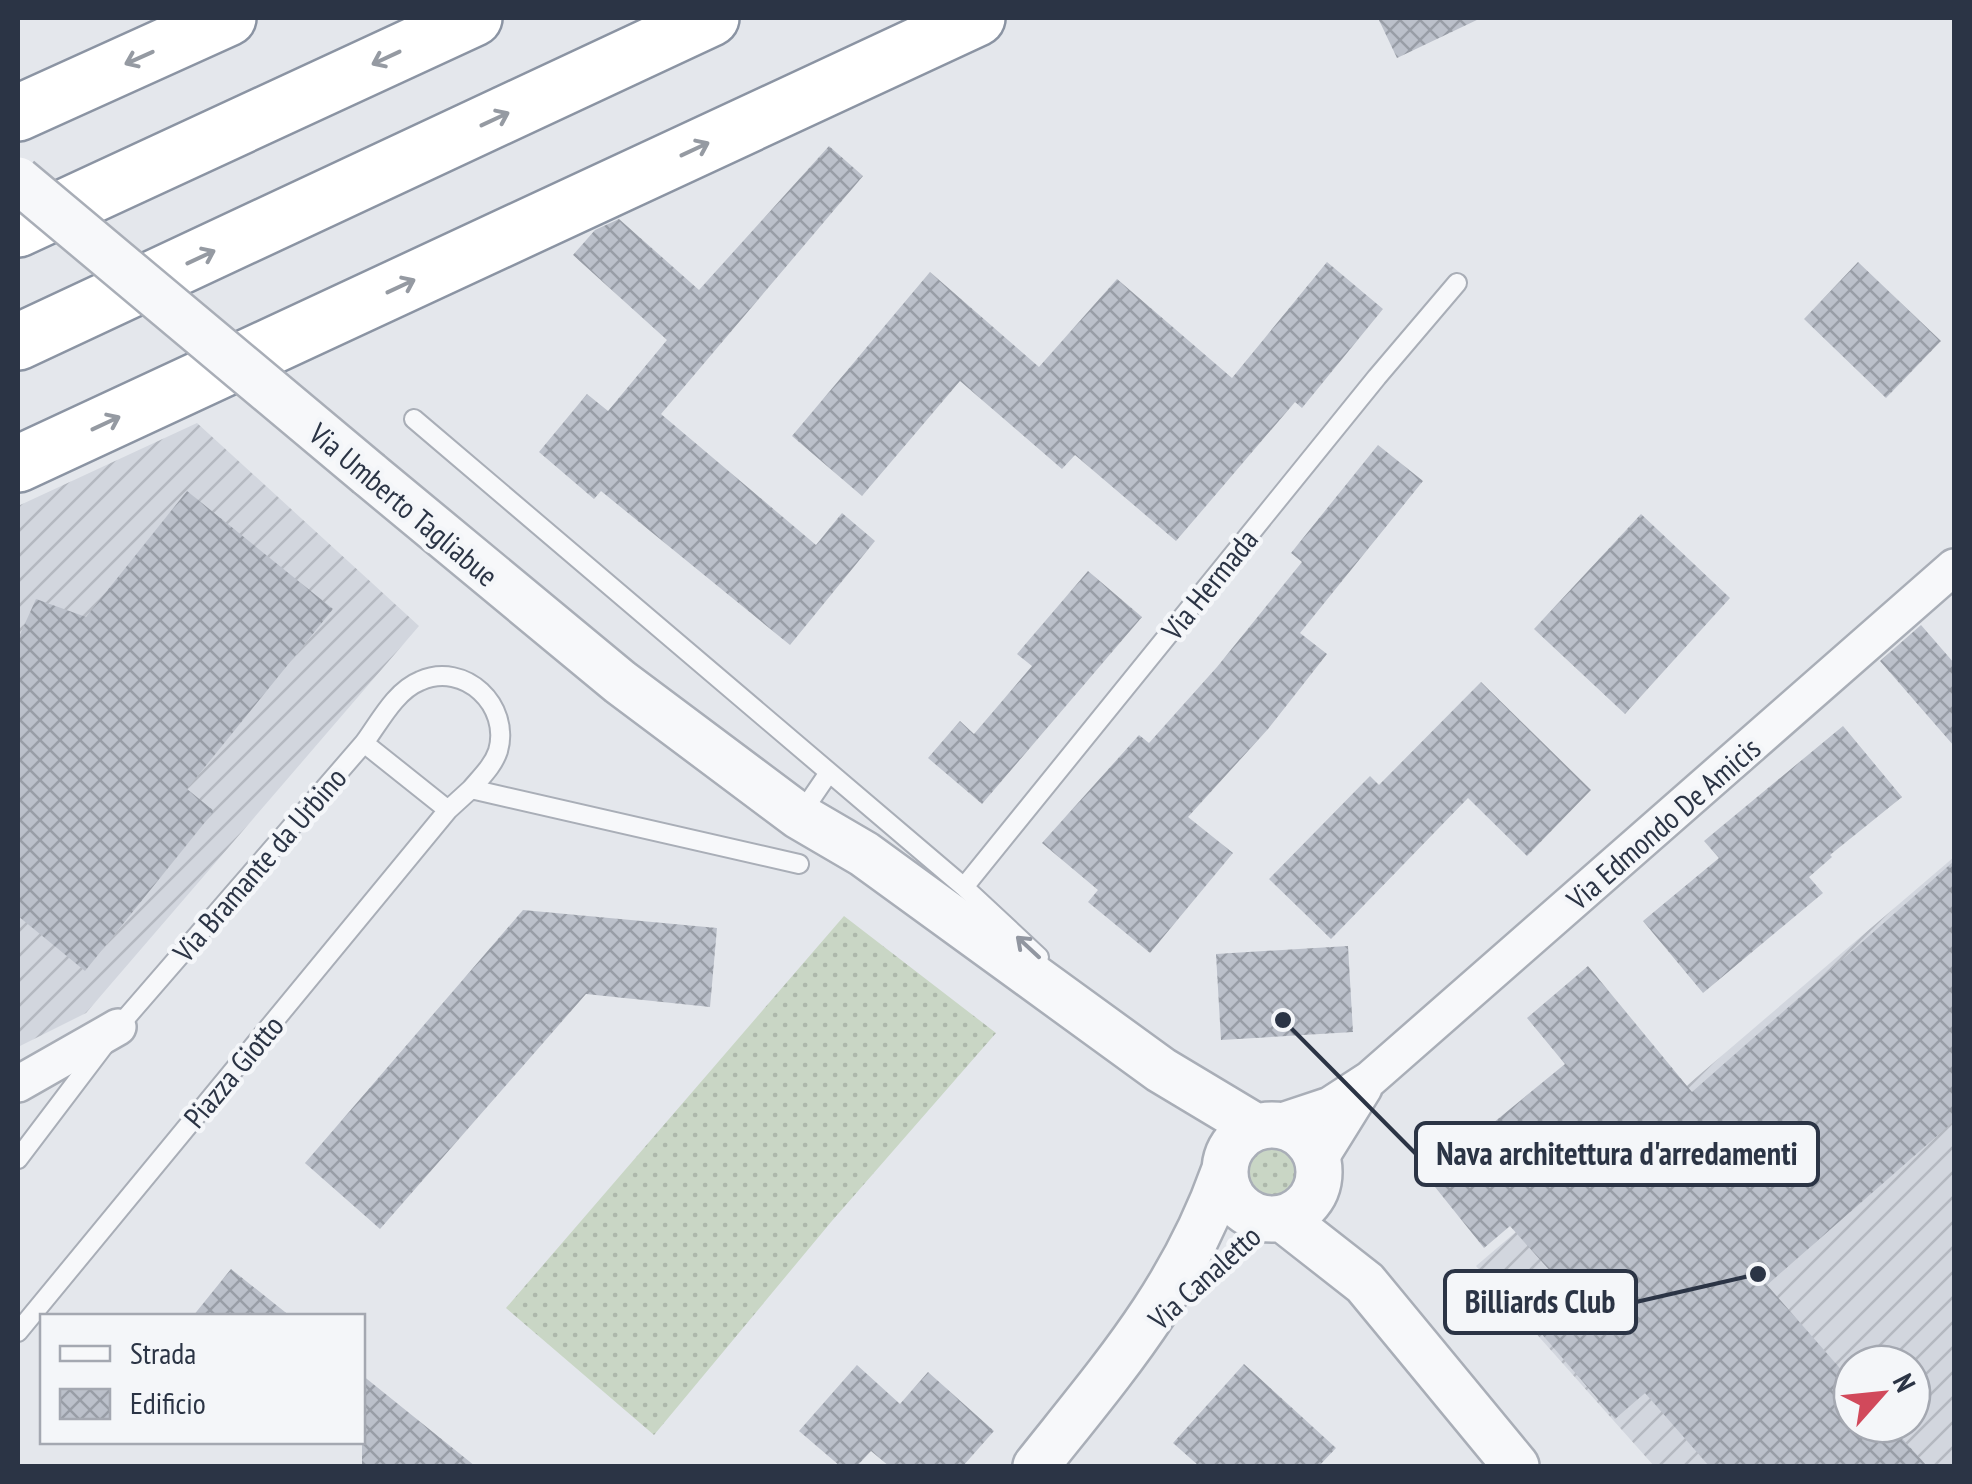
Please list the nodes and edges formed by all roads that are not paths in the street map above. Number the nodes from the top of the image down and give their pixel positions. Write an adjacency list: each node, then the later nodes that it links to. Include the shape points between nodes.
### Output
1 (228, 18): 5 (highway, one-way to 5)
2 (474, 18): 7 (highway, one-way to 7)
3 (711, 18): 9 (highway, one-way to 3)
4 (977, 18): 11 (highway, one-way to 4)
5 (18, 113)
6 (18, 180): 17 (street, Via Umberto Tagliabue, bridge, via 620,682)
7 (18, 229)
8 (1458, 283): 19 (lane, Via Hermada)
9 (18, 342)
10 (414, 419): 14 (lane, Via Umberto Tagliabue)
11 (18, 464)
12 (1954, 567): 22 (street, Via Edmondo De Amicis)
13 (364, 743): 15 (lane, via 403,691 432,677 458,678 485,694 499,722 497,755); 16 (lane, Via Bramante da Urbino); 20 (lane, Via Bramante da Urbino)
14 (828, 774): 17 (lane); 19 (lane, Via Umberto Tagliabue)
15 (471, 789): 16 (lane); 18 (lane)
16 (448, 810): 29 (lane, Piazza Giotto)
17 (799, 816): 21 (street, Via Umberto Tagliabue, via 864,854)
18 (799, 864)
19 (964, 887): 21 (lane, Via Umberto Tagliabue, one-way to 19)
20 (118, 1028): 23 (street, Via Bramante da Urbino); 25 (lane, Via Bramante da Urbino)
21 (1155, 1066): 24 (street, Via Umberto Tagliabue)
22 (1370, 1079): 24 (street, Via Edmondo De Amicis); 26 (street, Via Edmondo De Amicis)
23 (18, 1084)
24 (1245, 1145): 26 (street, via 1293,1129 1310,1143); 27 (street, via 1228,1189 1251,1214); 30 (street, Via Canaletto)
25 (18, 1159)
26 (1318, 1172): 27 (street, via 1306,1205); 28 (street)
27 (1275, 1218): 28 (street); 30 (street, Via Canaletto, via 1231,1247)
28 (1365, 1282): 32 (street)
29 (18, 1332)
30 (1141, 1335): 31 (street, Via Canaletto)
31 (1036, 1466)
32 (1516, 1466)

